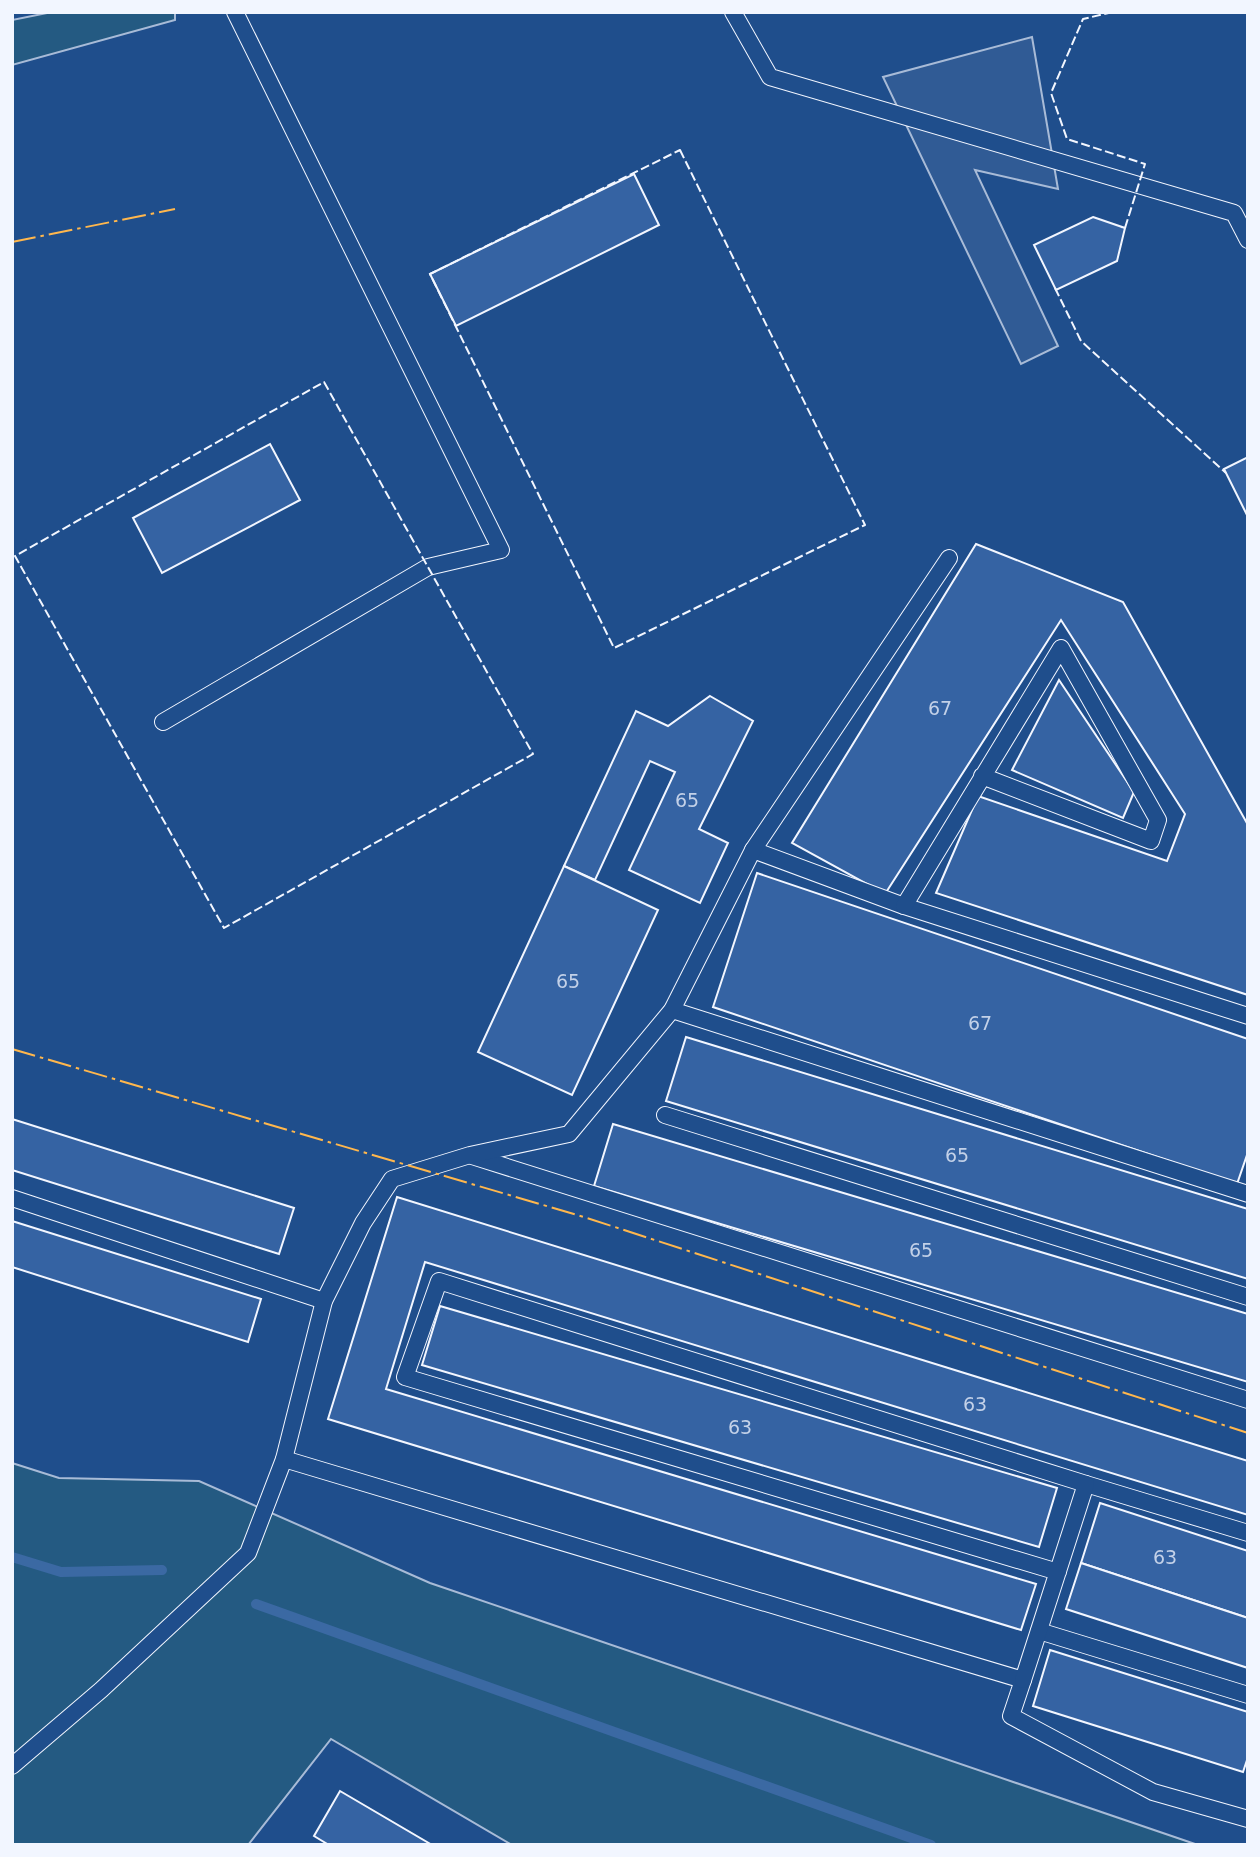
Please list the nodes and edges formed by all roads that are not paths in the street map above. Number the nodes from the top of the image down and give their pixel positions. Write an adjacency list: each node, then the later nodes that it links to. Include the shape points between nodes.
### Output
1 (235, 12): 5 (lane, via 501,550 428,567)
2 (733, 12): 3 (lane, via 771,77 1234,213)
3 (1248, 240)
4 (949, 558): 7 (lane)
5 (163, 722)
6 (982, 776): 6 (lane, via 1061,648 1158,820 1151,841); 8 (lane)
7 (753, 850): 8 (lane); 9 (lane)
8 (904, 906): 10 (lane)
9 (672, 1010): 12 (lane, via 569,1134); 13 (lane)
10 (1248, 1016)
11 (665, 1115): 15 (lane)
12 (470, 1155): 16 (lane, via 392,1179 363,1223); 17 (lane)
13 (1248, 1194)
14 (12, 1198): 16 (lane)
15 (1248, 1297)
16 (324, 1301): 18 (lane)
17 (1248, 1400)
18 (284, 1460): 23 (lane); 25 (lane, via 248,1553 102,1690)
19 (1086, 1484): 20 (lane); 21 (lane); 21 (lane, via 439,1281 405,1377)
20 (1248, 1532)
21 (1058, 1572): 22 (lane)
22 (1039, 1631): 23 (lane); 24 (lane)
23 (1023, 1680): 26 (lane, via 1011,1716 1153,1792)
24 (1248, 1695)
25 (12, 1766)
26 (1248, 1819)

